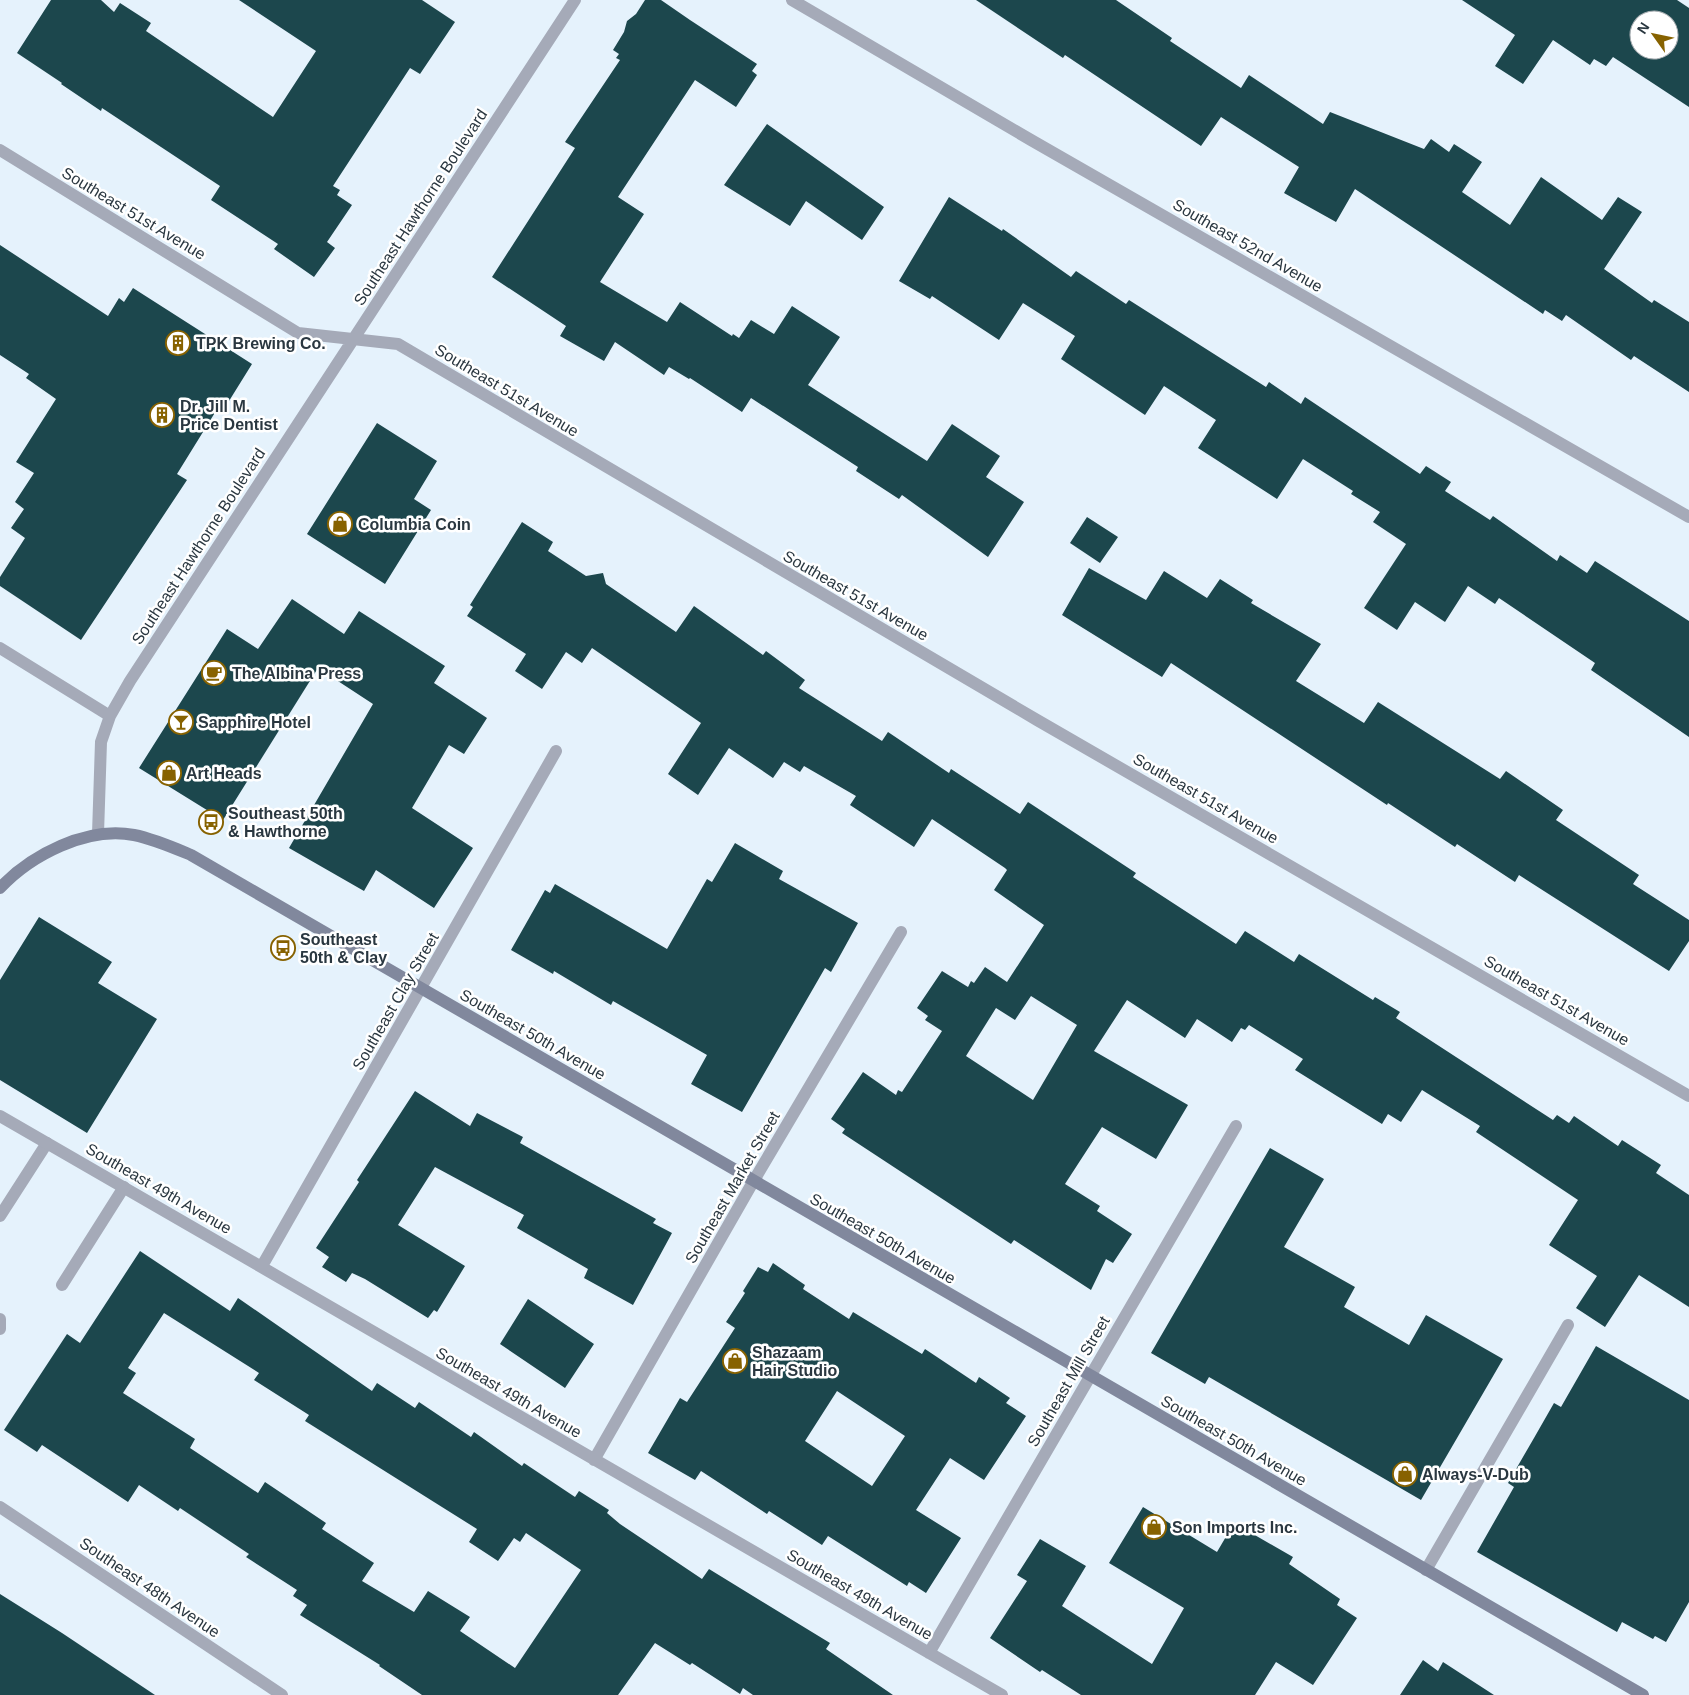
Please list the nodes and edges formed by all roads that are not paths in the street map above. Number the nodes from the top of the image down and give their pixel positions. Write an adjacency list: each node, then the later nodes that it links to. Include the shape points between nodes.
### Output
1 (792, 0): 5 (street, Southeast 52nd Avenue)
2 (572, 1): 4 (street, Southeast Hawthorne Boulevard)
3 (0, 150): 4 (street, Southeast 51st Avenue, via 298,333)
4 (353, 339): 7 (street, Southeast Hawthorne Boulevard); 13 (street, Southeast 51st Avenue, via 398,344 1037,720)
5 (1689, 517)
6 (0, 648): 7 (street)
7 (110, 716): 9 (street, Southeast Hawthorne Boulevard, via 102,742)
8 (556, 751): 12 (street, Southeast Clay Street)
9 (98, 834): 10 (main road, via 39,855); 12 (main road, Southeast 50th Avenue, via 132,834 191,855)
10 (0, 888)
11 (901, 932): 17 (street, Southeast Market Street)
12 (422, 988): 17 (main road, Southeast 50th Avenue); 20 (street, Southeast Clay Street)
13 (1689, 1096)
14 (0, 1116): 16 (street, Southeast 49th Avenue)
15 (1236, 1126): 25 (street, Southeast Mill Street)
16 (47, 1143): 18 (street, Southeast 49th Avenue); 19 (street)
17 (753, 1182): 25 (main road, Southeast 50th Avenue); 26 (street, Southeast Market Street)
18 (124, 1187): 20 (street, Southeast 49th Avenue); 21 (street)
19 (0, 1216)
20 (262, 1266): 26 (street, Southeast 49th Avenue)
21 (62, 1285)
22 (0, 1319): 24 (street)
23 (1568, 1325): 28 (street)
24 (0, 1329)
25 (1089, 1375): 28 (main road, Southeast 50th Avenue); 29 (street, Southeast Mill Street)
26 (594, 1460): 29 (street, Southeast 49th Avenue)
27 (0, 1507): 30 (street, Southeast 48th Avenue)
28 (1426, 1570): 32 (main road, Southeast 50th Avenue)
29 (929, 1653): 31 (street, Southeast 49th Avenue)
30 (282, 1695)
31 (1002, 1695)
32 (1643, 1695)

